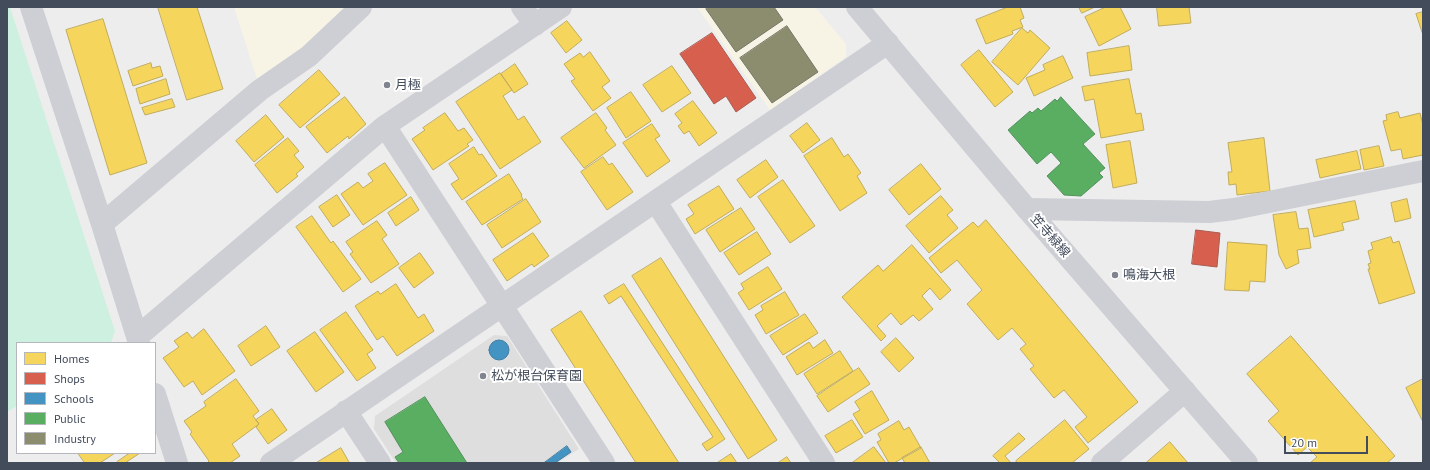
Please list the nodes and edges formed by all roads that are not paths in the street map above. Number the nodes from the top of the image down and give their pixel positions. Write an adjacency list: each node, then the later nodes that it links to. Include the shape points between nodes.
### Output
1 (31, 7): 12 (street)
2 (361, 7): 12 (street, via 309,56 260,90)
3 (522, 7): 6 (street)
4 (561, 7): 6 (street)
5 (857, 7): 7 (street, 笠寺緑線)
6 (535, 25): 8 (street)
7 (888, 43): 10 (street); 11 (street, 笠寺緑線)
8 (385, 126): 13 (street); 14 (street)
9 (1423, 171): 11 (street, via 1209,212)
10 (656, 202): 13 (street); 22 (street)
11 (1026, 209): 15 (street, 笠寺緑線)
12 (102, 224): 14 (street)
13 (503, 306): 17 (street); 21 (street)
14 (138, 340)
15 (1185, 392): 23 (street); 24 (street, 笠寺緑線)
16 (156, 397): 18 (street)
17 (346, 411): 19 (street); 20 (street)
18 (177, 463)
19 (271, 463)
20 (380, 463)
21 (604, 463)
22 (824, 463)
23 (1102, 463)
24 (1247, 463)

